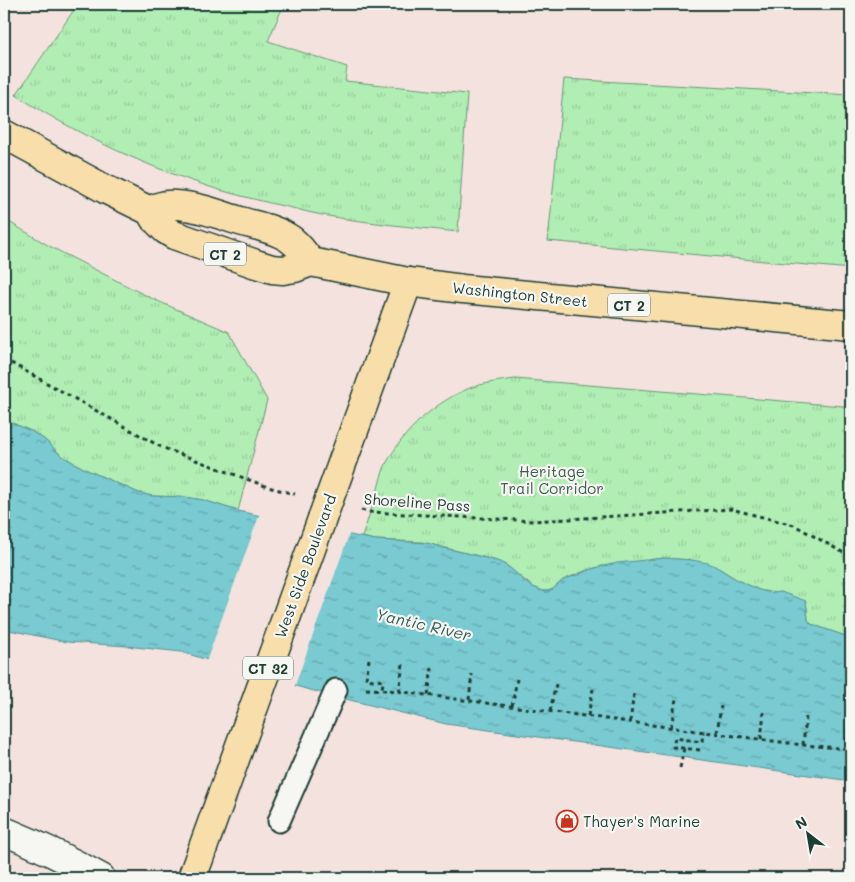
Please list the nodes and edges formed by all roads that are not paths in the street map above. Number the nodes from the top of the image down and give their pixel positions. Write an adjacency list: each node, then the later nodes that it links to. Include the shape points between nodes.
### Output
1 (4, 134): 2 (main road, Washington Street / CT 2)
2 (150, 211): 3 (main road, CT 2, via 166,205 184,205 276,232 293,241); 3 (main road, Washington Street / CT 2, via 174,235 256,264 283,270)
3 (311, 262): 4 (main road, Washington Street / CT 2)
4 (408, 282): 5 (main road, Washington Street / CT 2); 10 (main road, West Side Boulevard / CT 32, bridge)
5 (851, 325)
6 (336, 690): 7 (lane)
7 (279, 821)
8 (4, 831): 9 (street, via 45,848)
9 (101, 878)
10 (192, 878)

